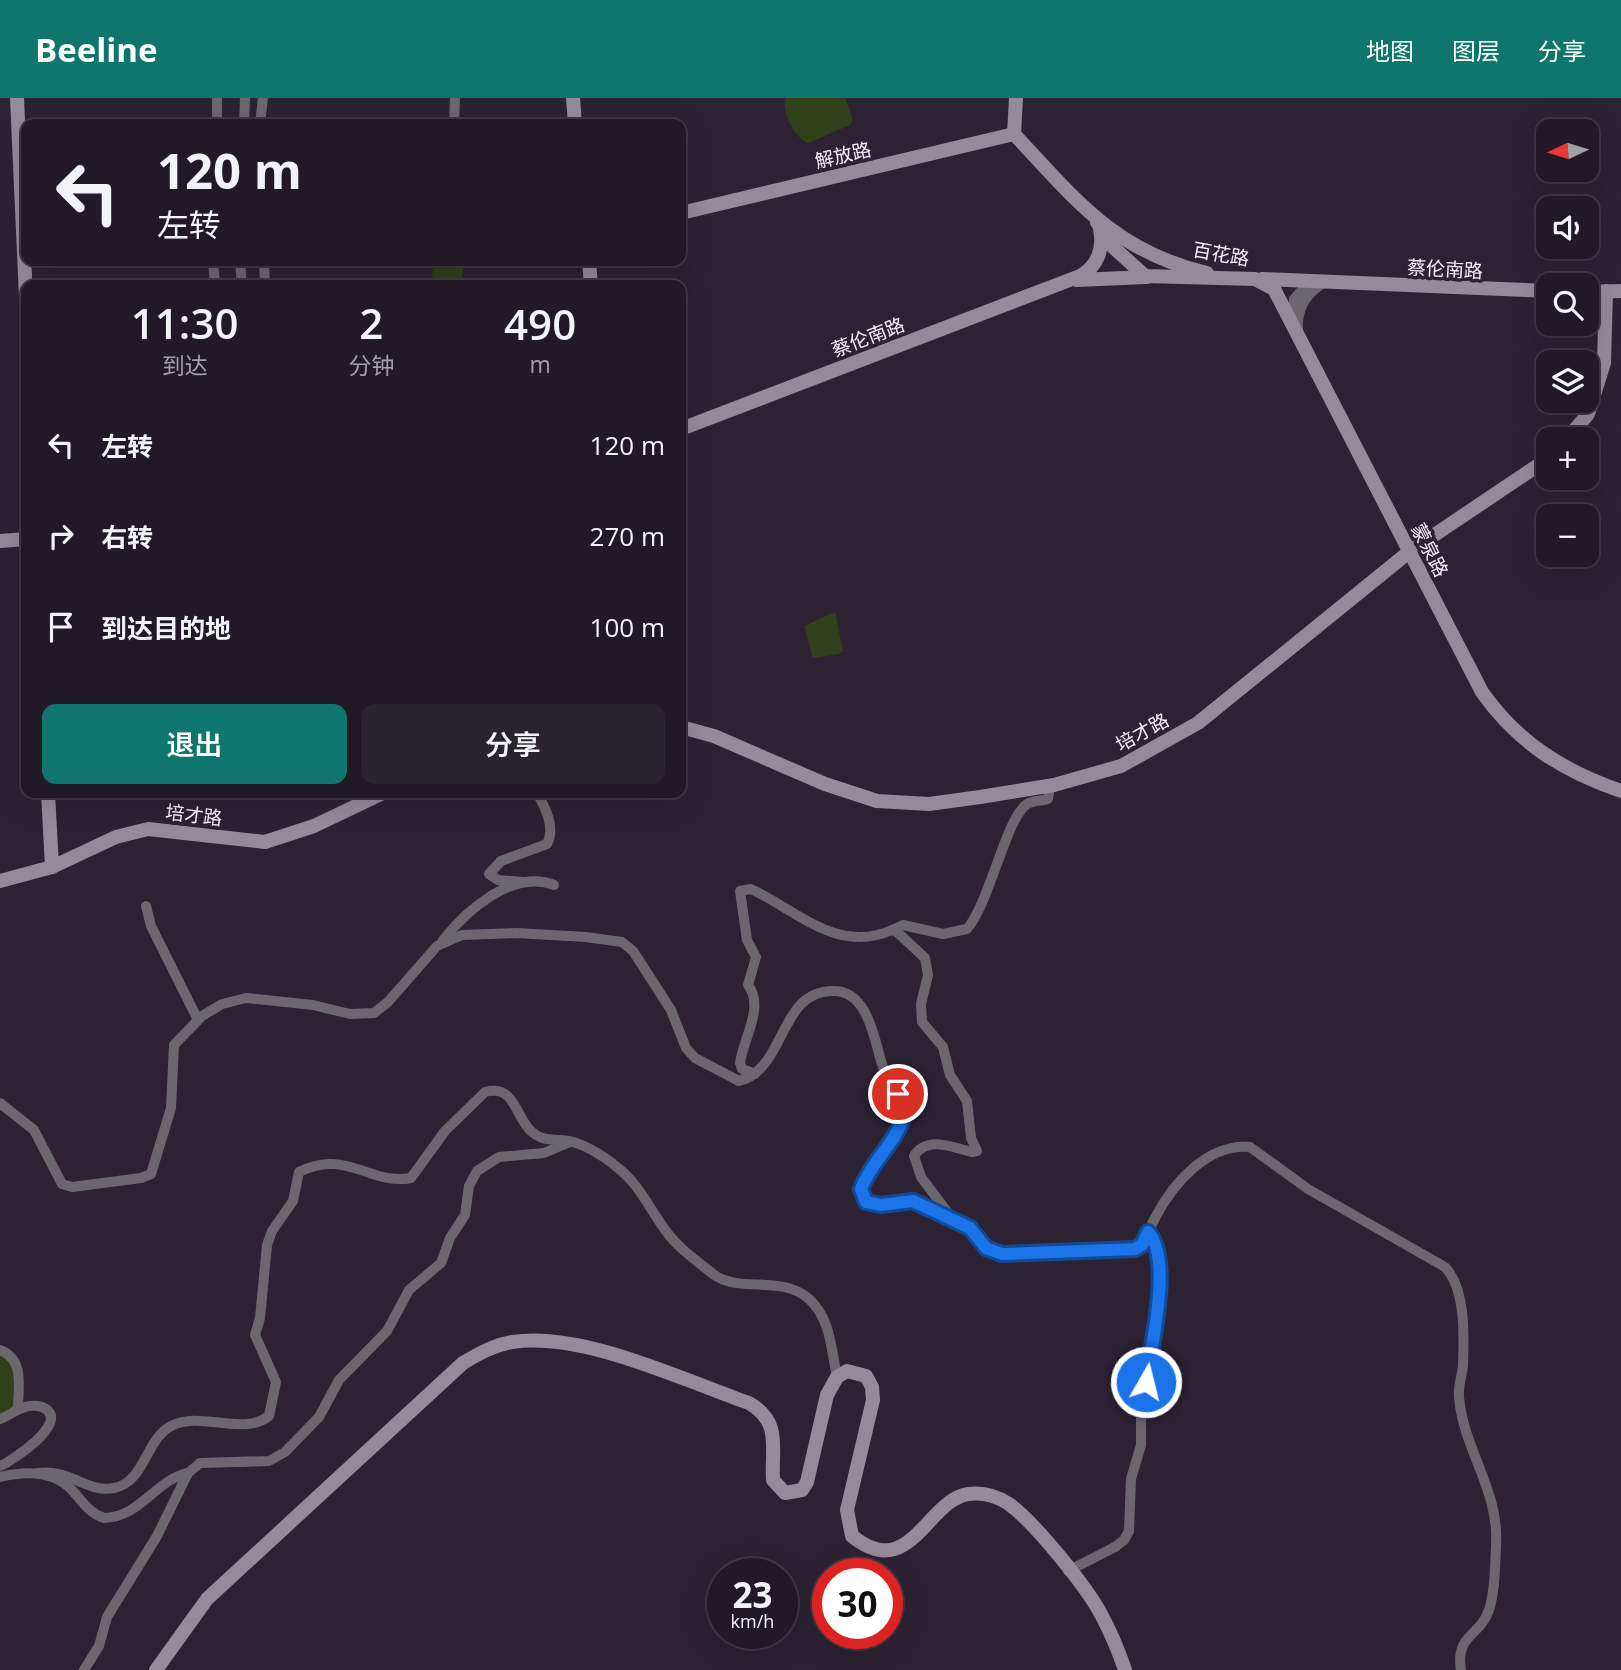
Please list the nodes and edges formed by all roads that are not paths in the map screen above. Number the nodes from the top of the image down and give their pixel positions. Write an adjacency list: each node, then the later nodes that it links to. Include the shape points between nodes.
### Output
1 (17, 98): 14 (street)
2 (217, 98): 8 (street)
3 (245, 98): 9 (street)
4 (263, 98): 10 (street)
5 (455, 98): 11 (street)
6 (573, 98): 12 (street)
7 (1016, 98): 13 (street)
8 (217, 119)
9 (244, 119)
10 (261, 119)
11 (454, 119)
12 (575, 119)
13 (1014, 134): 15 (street, 解放路); 16 (street, 百花路)
14 (21, 170)
15 (686, 212)
16 (1097, 222): 17 (street, 百花路, via 1127,262); 18 (street, 百花路, via 1171,262 1212,274); 19 (street, 蔡伦南路, via 1102,239 1098,258 1086,273)
17 (1150, 278): 18 (street, 百花路); 19 (street, 蔡伦南路)
18 (1255, 279): 20 (street, 蔡伦南路); 24 (street, 蒙泉路, via 1274,289)
19 (1069, 281): 25 (street, 蔡伦南路)
20 (1308, 282): 21 (street, 蔡伦南路); 24 (street, via 1294,299)
21 (1325, 282): 22 (street, 蔡伦南路); 24 (street, via 1303,303)
22 (1536, 290)
23 (1614, 291): 26 (street, via 1604,363 1588,414)
24 (1295, 327): 30 (street, 蒙泉路)
25 (686, 427)
26 (1577, 427)
27 (1536, 467): 30 (street, 培才路)
28 (21, 539): 29 (street)
29 (0, 541)
30 (1409, 552): 32 (street, 培才路, via 1198,723 1121,766); 33 (street, 蒙泉路, via 1474,678 1501,717 1560,766)
31 (686, 728): 32 (street, 培才路, via 877,801 929,804)
32 (1050, 786): 42 (street, via 1048,799 1030,802 1022,809 985,902 967,929 943,934 903,925)
33 (1621, 792)
34 (48, 798): 37 (street)
35 (373, 798): 37 (street, 培才路, via 314,826 265,842 148,829 116,837)
36 (539, 798): 39 (street, via 549,821 547,844 501,861 489,874 498,880)
37 (52, 867): 38 (street, 培才路)
38 (0, 881)
39 (524, 882): 40 (street); 43 (street, via 486,900)
40 (554, 885)
41 (146, 906): 44 (street, via 151,926)
42 (892, 930): 45 (street, via 872,937 838,936 795,917 751,889 740,891 747,940 757,957 748,985 755,997 754,1010 740,1063 742,1069); 48 (street, via 925,958 928,975 922,1022 943,1047 950,1075 967,1101 971,1138 978,1147 972,1152 938,1144 922,1148 914,1156 921,1177)
43 (438, 946): 44 (street, via 374,1013 350,1014 246,998 222,1004); 45 (street, via 477,933 622,942 633,951 671,1010 681,1039 695,1058 739,1081)
44 (198, 1020): 46 (street, via 174,1045 172,1108 151,1174 72,1187 62,1184 34,1130)
45 (755, 1074): 48 (street, via 801,1003 825,991 852,997 872,1028 886,1075 905,1114 892,1143 864,1179 861,1195 872,1205 913,1201)
46 (0, 1104)
47 (570, 1142): 51 (street, via 629,1177 667,1233 716,1276 787,1286 808,1298 828,1330); 55 (street, via 539,1138 528,1129 513,1100 492,1090 485,1091 453,1122 411,1178 345,1164 320,1164 299,1172 293,1201 267,1245 255,1335 276,1382 269,1416 258,1423 198,1419 172,1426 130,1481 115,1488 92,1487 59,1472); 56 (street, via 544,1153 499,1157 477,1171 469,1186 465,1215 441,1263 409,1290 387,1331 339,1380 318,1417 285,1452 270,1461 200,1463)
48 (952, 1219): 49 (street, via 970,1228 986,1248 1002,1254 1135,1249)
49 (1148, 1232): 58 (street, via 1155,1240 1159,1288 1141,1445 1131,1479 1129,1531 1115,1547); 62 (street, via 1162,1205 1191,1170 1219,1150 1250,1147 1308,1189 1452,1275 1459,1299 1461,1408 1491,1493 1497,1525 1488,1613 1464,1641)
50 (0, 1350): 52 (street, via 17,1363)
51 (836, 1377): 58 (street, via 856,1371 866,1376 872,1387 873,1400 847,1510 852,1536 872,1548 897,1547 917,1537 941,1508 957,1497 988,1494 1019,1513); 60 (street, via 827,1395 807,1482 802,1490 785,1493 773,1480 773,1430 761,1409 749,1403 628,1360 561,1343 528,1340 491,1348 450,1374 207,1598)
52 (18, 1409): 53 (street); 54 (street, via 45,1408 51,1421 17,1459)
53 (0, 1419)
54 (0, 1466)
55 (38, 1473): 56 (street, via 65,1484 89,1510 104,1518 135,1510 170,1481); 57 (street)
56 (188, 1473): 59 (street, via 158,1536 107,1617 99,1646)
57 (0, 1477)
58 (1068, 1571): 61 (street, via 1102,1616)
59 (84, 1670)
60 (156, 1670)
61 (1125, 1670)
62 (1461, 1670)

